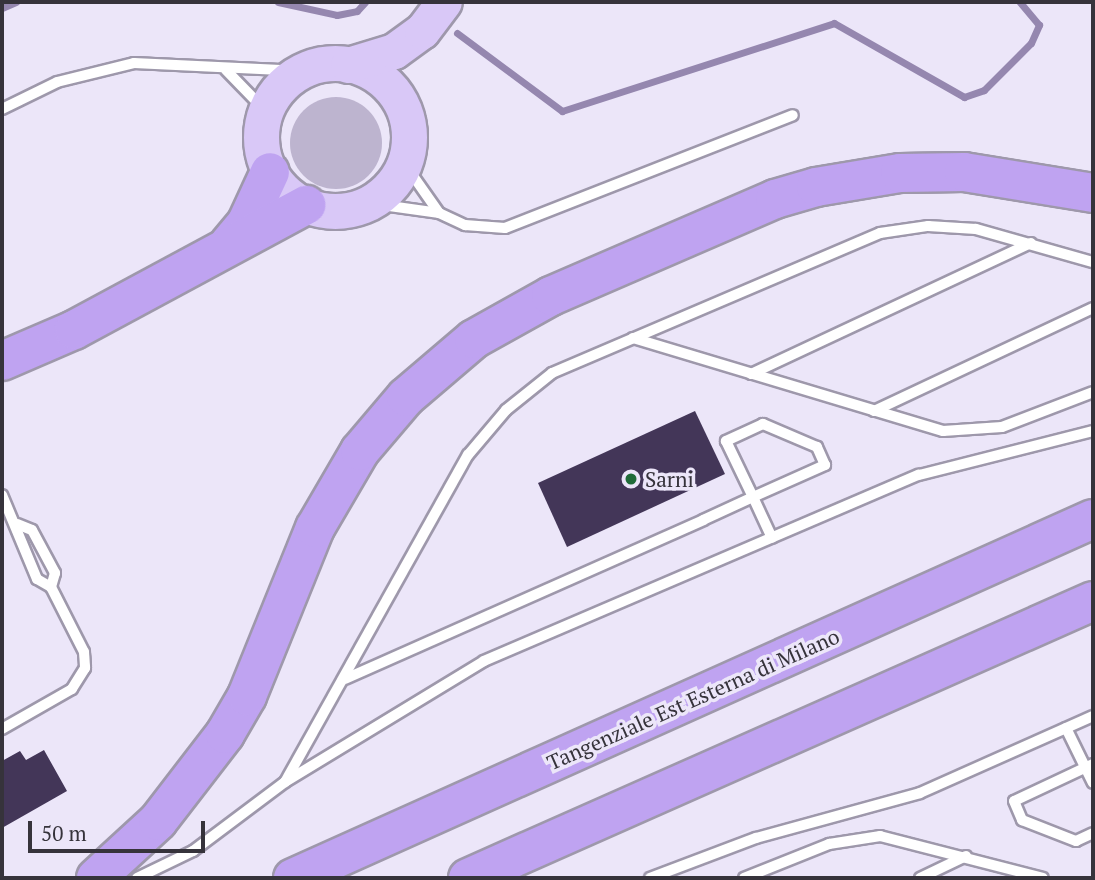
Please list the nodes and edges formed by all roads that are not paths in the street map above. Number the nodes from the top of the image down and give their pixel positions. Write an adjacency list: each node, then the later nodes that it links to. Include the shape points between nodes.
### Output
1 (444, 2): 2 (main road)
2 (422, 31): 3 (main road, via 394,51); 6 (main road)
3 (348, 65): 5 (main road); 6 (main road, via 384,82)
4 (226, 70): 5 (lane); 7 (lane, via 172,61 134,63 57,82); 9 (lane, via 258,103)
5 (302, 71): 9 (main road, via 275,95)
6 (402, 108): 10 (main road, via 408,131)
7 (2, 109)
8 (793, 115): 15 (lane, via 515,226 465,225)
9 (262, 129): 11 (main road)
10 (404, 163): 13 (main road, via 387,189); 15 (lane)
11 (270, 172): 14 (main road); 17 (highway, via 246,224)
12 (1093, 193): 44 (highway, via 964,172 900,173 816,187 551,296 474,340 405,397 360,451 315,528 247,696 225,734 158,821)
13 (368, 203): 14 (main road, via 337,211); 15 (lane)
14 (306, 205): 17 (highway)
15 (439, 214)
16 (1031, 243): 18 (lane); 21 (lane, via 960,227 880,233); 23 (lane)
17 (226, 248): 20 (highway)
18 (1093, 262)
19 (1093, 308): 26 (lane)
20 (74, 330): 22 (highway); 24 (highway)
21 (633, 338): 23 (lane); 35 (lane, via 542,380 482,436)
22 (2, 361)
23 (751, 374): 26 (lane)
24 (2, 383)
25 (1093, 392): 26 (lane, via 985,431 934,429)
26 (874, 411)
27 (1093, 431): 32 (lane, via 919,475)
28 (2, 495): 31 (lane)
29 (753, 498): 29 (lane, via 726,441 764,424 817,446 825,465); 32 (lane); 35 (lane)
30 (1093, 519): 46 (highway, Tangenziale Est Esterna di Milano)
31 (18, 524): 33 (lane, via 17,540 37,579); 33 (lane, via 32,530 55,573)
32 (772, 538): 40 (lane, via 484,661)
33 (51, 587): 38 (lane, via 85,652 82,679)
34 (1093, 601): 47 (highway)
35 (345, 679): 40 (lane)
36 (1093, 716): 37 (lane)
37 (1066, 728): 39 (lane); 48 (lane, via 920,793 756,838)
38 (2, 729)
39 (1089, 766): 41 (lane); 42 (lane, via 1014,801 1022,820 1076,841)
40 (285, 782): 45 (lane, via 217,836)
41 (1093, 783)
42 (1093, 834)
43 (966, 856): 49 (lane, via 905,838 863,836 829,844); 50 (lane); 51 (lane)
44 (96, 878)
45 (137, 878)
46 (293, 878)
47 (468, 878)
48 (650, 878)
49 (744, 878)
50 (919, 878)
51 (1043, 878)

